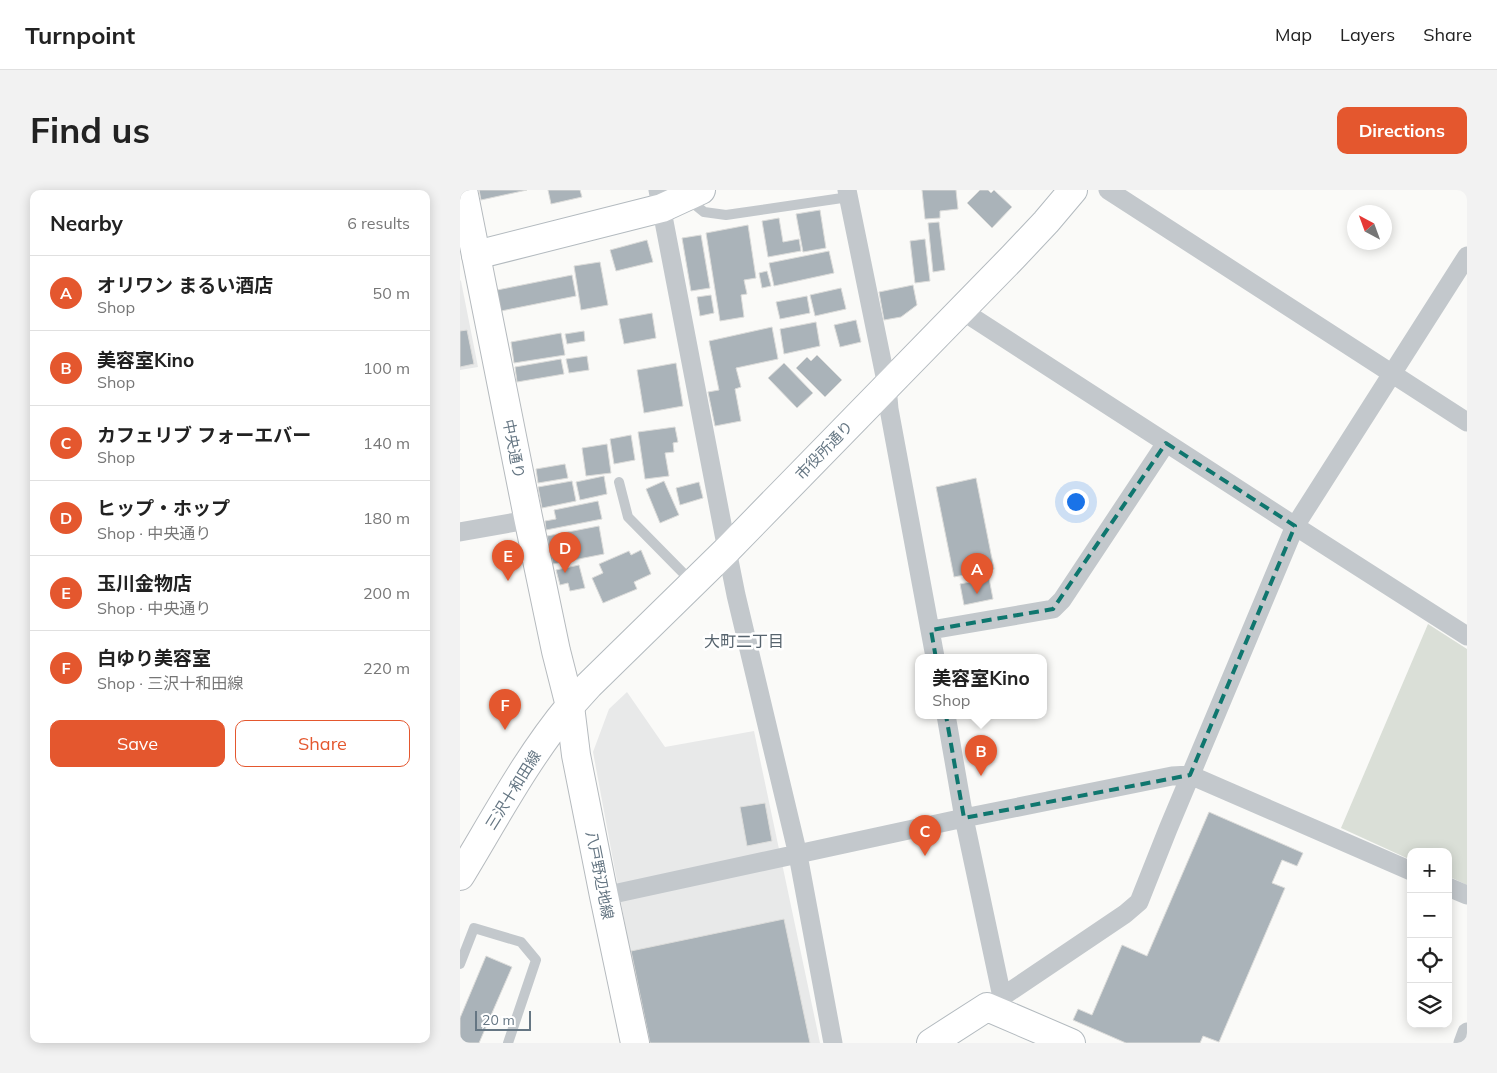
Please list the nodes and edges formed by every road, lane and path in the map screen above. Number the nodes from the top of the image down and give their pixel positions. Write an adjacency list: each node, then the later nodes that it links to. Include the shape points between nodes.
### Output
1 (462, 190): 6 (street, 中央通り)
2 (1073, 190): 8 (street, 市役所通り)
3 (1108, 190): 9 (street)
4 (848, 194): 5 (lane, via 726,214 704,212); 10 (street)
5 (676, 196): 6 (street); 17 (street)
6 (468, 256): 14 (street, 中央通り)
7 (1467, 256): 9 (street)
8 (960, 310): 10 (street, 市役所通り); 12 (street)
9 (1393, 374): 11 (street); 15 (street)
10 (887, 386): 17 (street, 市役所通り); 19 (street)
11 (1467, 422)
12 (1166, 443): 15 (street); 19 (street, via 1053,609)
13 (620, 482): 18 (lane, via 628,517)
14 (528, 517): 16 (street); 22 (street, 中央通り)
15 (1295, 526): 20 (street); 24 (street)
16 (460, 532)
17 (727, 550): 18 (street, 市役所通り); 26 (street)
18 (693, 583): 22 (street, 市役所通り)
19 (931, 630): 21 (street)
20 (1467, 636)
21 (935, 654)
22 (570, 706): 28 (street, 三沢十和田線, via 552,727); 31 (street, 八戸野辺地線, via 576,755)
23 (947, 719): 25 (street)
24 (1190, 775): 25 (street); 27 (street); 33 (street, via 1139,902)
25 (964, 818): 26 (street); 33 (street)
26 (798, 855): 31 (street); 37 (street)
27 (1407, 869)
28 (460, 876)
29 (1452, 889): 30 (street)
30 (1467, 895)
31 (604, 896): 36 (street, 八戸野辺地線)
32 (460, 964): 35 (lane, via 474,928 521,942 536,960)
33 (995, 1002): 38 (street); 39 (street)
34 (1467, 1032): 40 (street)
35 (508, 1043)
36 (635, 1043)
37 (833, 1043)
38 (931, 1043)
39 (1071, 1043)
40 (1463, 1043)

